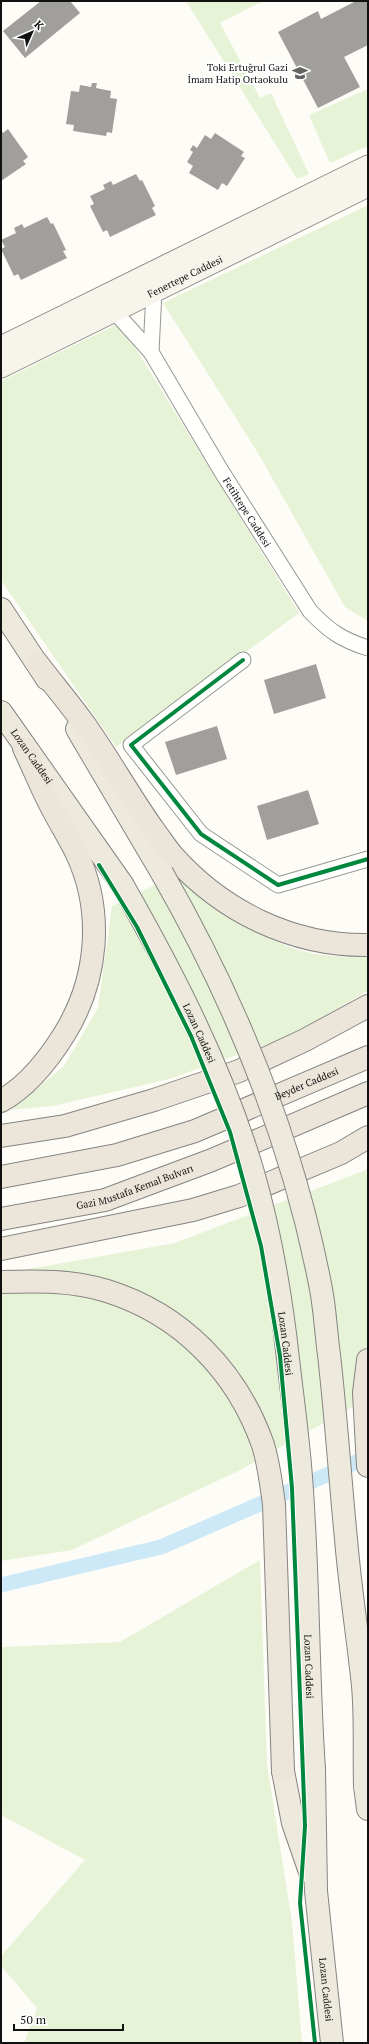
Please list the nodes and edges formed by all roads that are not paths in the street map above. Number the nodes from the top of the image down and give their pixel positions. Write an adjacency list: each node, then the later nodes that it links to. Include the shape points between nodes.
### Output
1 (368, 166): 5 (main road, Fenertepe Caddesi)
2 (368, 186): 3 (main road, Fenertepe Caddesi)
3 (154, 291): 4 (main road, Fenertepe Caddesi); 6 (street)
4 (114, 311): 6 (street, Fetihtepe Caddesi); 7 (main road, Fenertepe Caddesi)
5 (1, 347)
6 (151, 352): 9 (street, Fetihtepe Caddesi, via 220,469 310,612 329,631 349,642)
7 (1, 367)
8 (1, 609): 11 (main road)
9 (368, 648)
10 (244, 660): 14 (street, via 131,745 201,834 278,885)
11 (37, 663): 15 (highway, via 85,725 134,803 172,856 211,894 280,931 314,941 348,946); 29 (main road, bridge, via 194,928 223,987 263,1082 288,1156 318,1276 338,1436 346,1541 363,1689 365,1786)
12 (1, 712): 13 (main road, Lozan Caddesi)
13 (24, 748): 19 (highway, via 77,854 87,881 94,905 94,948 87,984 72,1021 51,1056 10,1096); 30 (main road, Lozan Caddesi, bridge, via 122,884 167,962 202,1034 237,1126 263,1210 280,1293 300,1466 314,1769)
14 (368, 859)
15 (368, 945)
16 (368, 1006): 20 (highway, via 305,1040 239,1071 154,1100 65,1126)
17 (368, 1057): 22 (highway, Beyder Caddesi, via 195,1131 117,1155)
18 (368, 1093): 23 (highway, Gazi Mustafa Kemal Bulvarı, via 264,1138 105,1200)
19 (1, 1101)
20 (1, 1136)
21 (368, 1137): 24 (highway, via 341,1153 240,1196 193,1210)
22 (1, 1177)
23 (1, 1219)
24 (1, 1250)
25 (1, 1282): 28 (highway, via 82,1285 106,1290 160,1314 211,1356 240,1396 263,1446 274,1504)
26 (368, 1360): 27 (highway, via 364,1393)
27 (368, 1466)
28 (283, 1771): 30 (main road, via 293,1823)
29 (368, 1809)
30 (316, 1891): 31 (main road, Lozan Caddesi)
31 (332, 2043)

